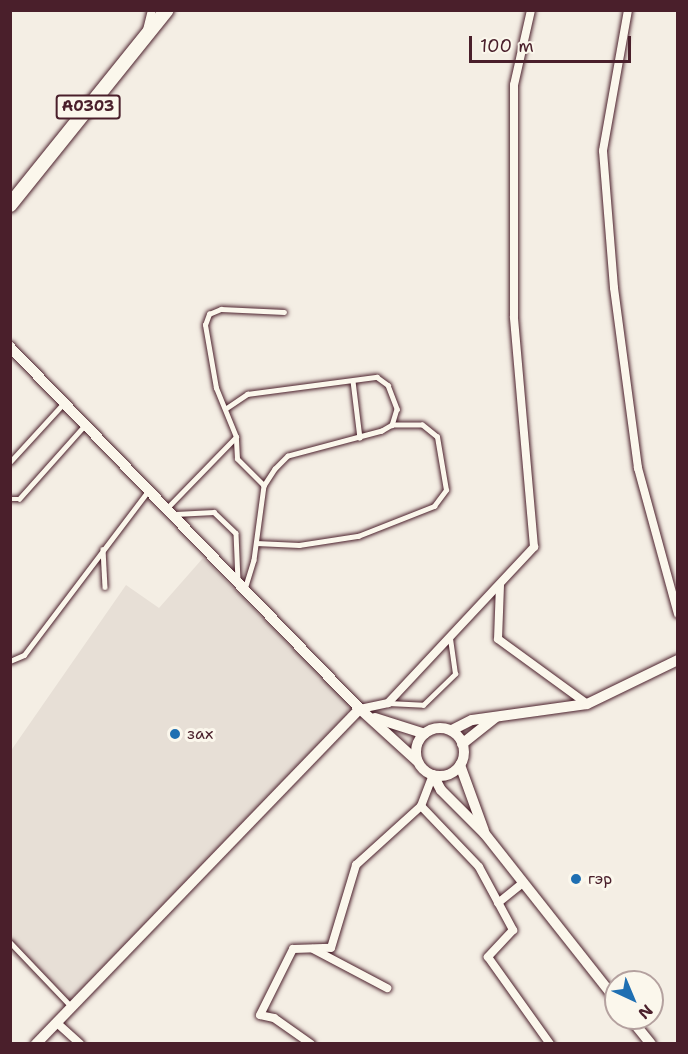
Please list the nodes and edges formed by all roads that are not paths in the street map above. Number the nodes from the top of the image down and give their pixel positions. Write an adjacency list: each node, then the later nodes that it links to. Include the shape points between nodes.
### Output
1 (152, 10): 5 (street)
2 (167, 10): 5 (highway, A0303)
3 (531, 10): 23 (street, via 514,85 514,316 534,547)
4 (628, 10): 26 (street, via 603,151 614,288 638,468)
5 (147, 33): 6 (highway, A0303)
6 (10, 205)
7 (284, 312): 11 (lane, via 221,309 209,314 205,325 208,350)
8 (10, 347): 10 (street)
9 (353, 381): 11 (lane, via 247,394); 13 (lane, via 377,377 388,385 397,409); 15 (lane)
10 (65, 402): 12 (street); 16 (lane)
11 (225, 409): 14 (lane)
12 (85, 424): 18 (street); 19 (lane, via 19,499)
13 (392, 425): 15 (lane); 21 (lane, via 422,425 437,437 446,490 434,506 358,536 299,545)
14 (236, 437): 17 (lane, via 237,459); 20 (lane)
15 (360, 438): 17 (lane, via 288,456)
16 (10, 462)
17 (264, 486): 21 (lane)
18 (149, 490): 20 (street); 22 (lane)
19 (10, 499)
20 (169, 511): 25 (street); 25 (lane, via 214,512 236,533)
21 (256, 543): 25 (lane)
22 (103, 549): 24 (lane); 29 (lane, via 24,655)
23 (500, 585): 27 (street); 31 (street, via 498,639)
24 (105, 587)
25 (242, 587): 32 (street)
26 (678, 614)
27 (450, 634): 30 (street); 30 (lane, via 455,674 423,705)
28 (678, 660): 31 (street)
29 (10, 661)
30 (388, 702): 32 (street)
31 (587, 704): 33 (street)
32 (360, 709): 34 (street); 49 (street)
33 (496, 717): 35 (street, via 462,723); 37 (street)
34 (375, 718): 36 (street); 38 (street)
35 (452, 730): 36 (street, via 438,728); 37 (street)
36 (425, 734): 38 (street, via 417,746)
37 (462, 744): 39 (street)
38 (417, 761): 40 (street)
39 (460, 765): 40 (street, via 448,774); 42 (street)
40 (434, 775): 41 (street); 42 (street, via 441,790)
41 (421, 806): 44 (street, via 479,867); 46 (street, via 356,864 332,948)
42 (485, 834): 43 (street)
43 (523, 883): 44 (street); 47 (street)
44 (498, 903): 55 (street, via 513,930 488,957)
45 (10, 942): 49 (lane)
46 (312, 948): 48 (street); 54 (street, via 293,949 260,1015 274,1018)
47 (604, 985)
48 (387, 988)
49 (72, 1007): 50 (street)
50 (57, 1023): 52 (street); 53 (street)
51 (640, 1030): 56 (street)
52 (36, 1044)
53 (80, 1044)
54 (312, 1044)
55 (550, 1044)
56 (651, 1044)

